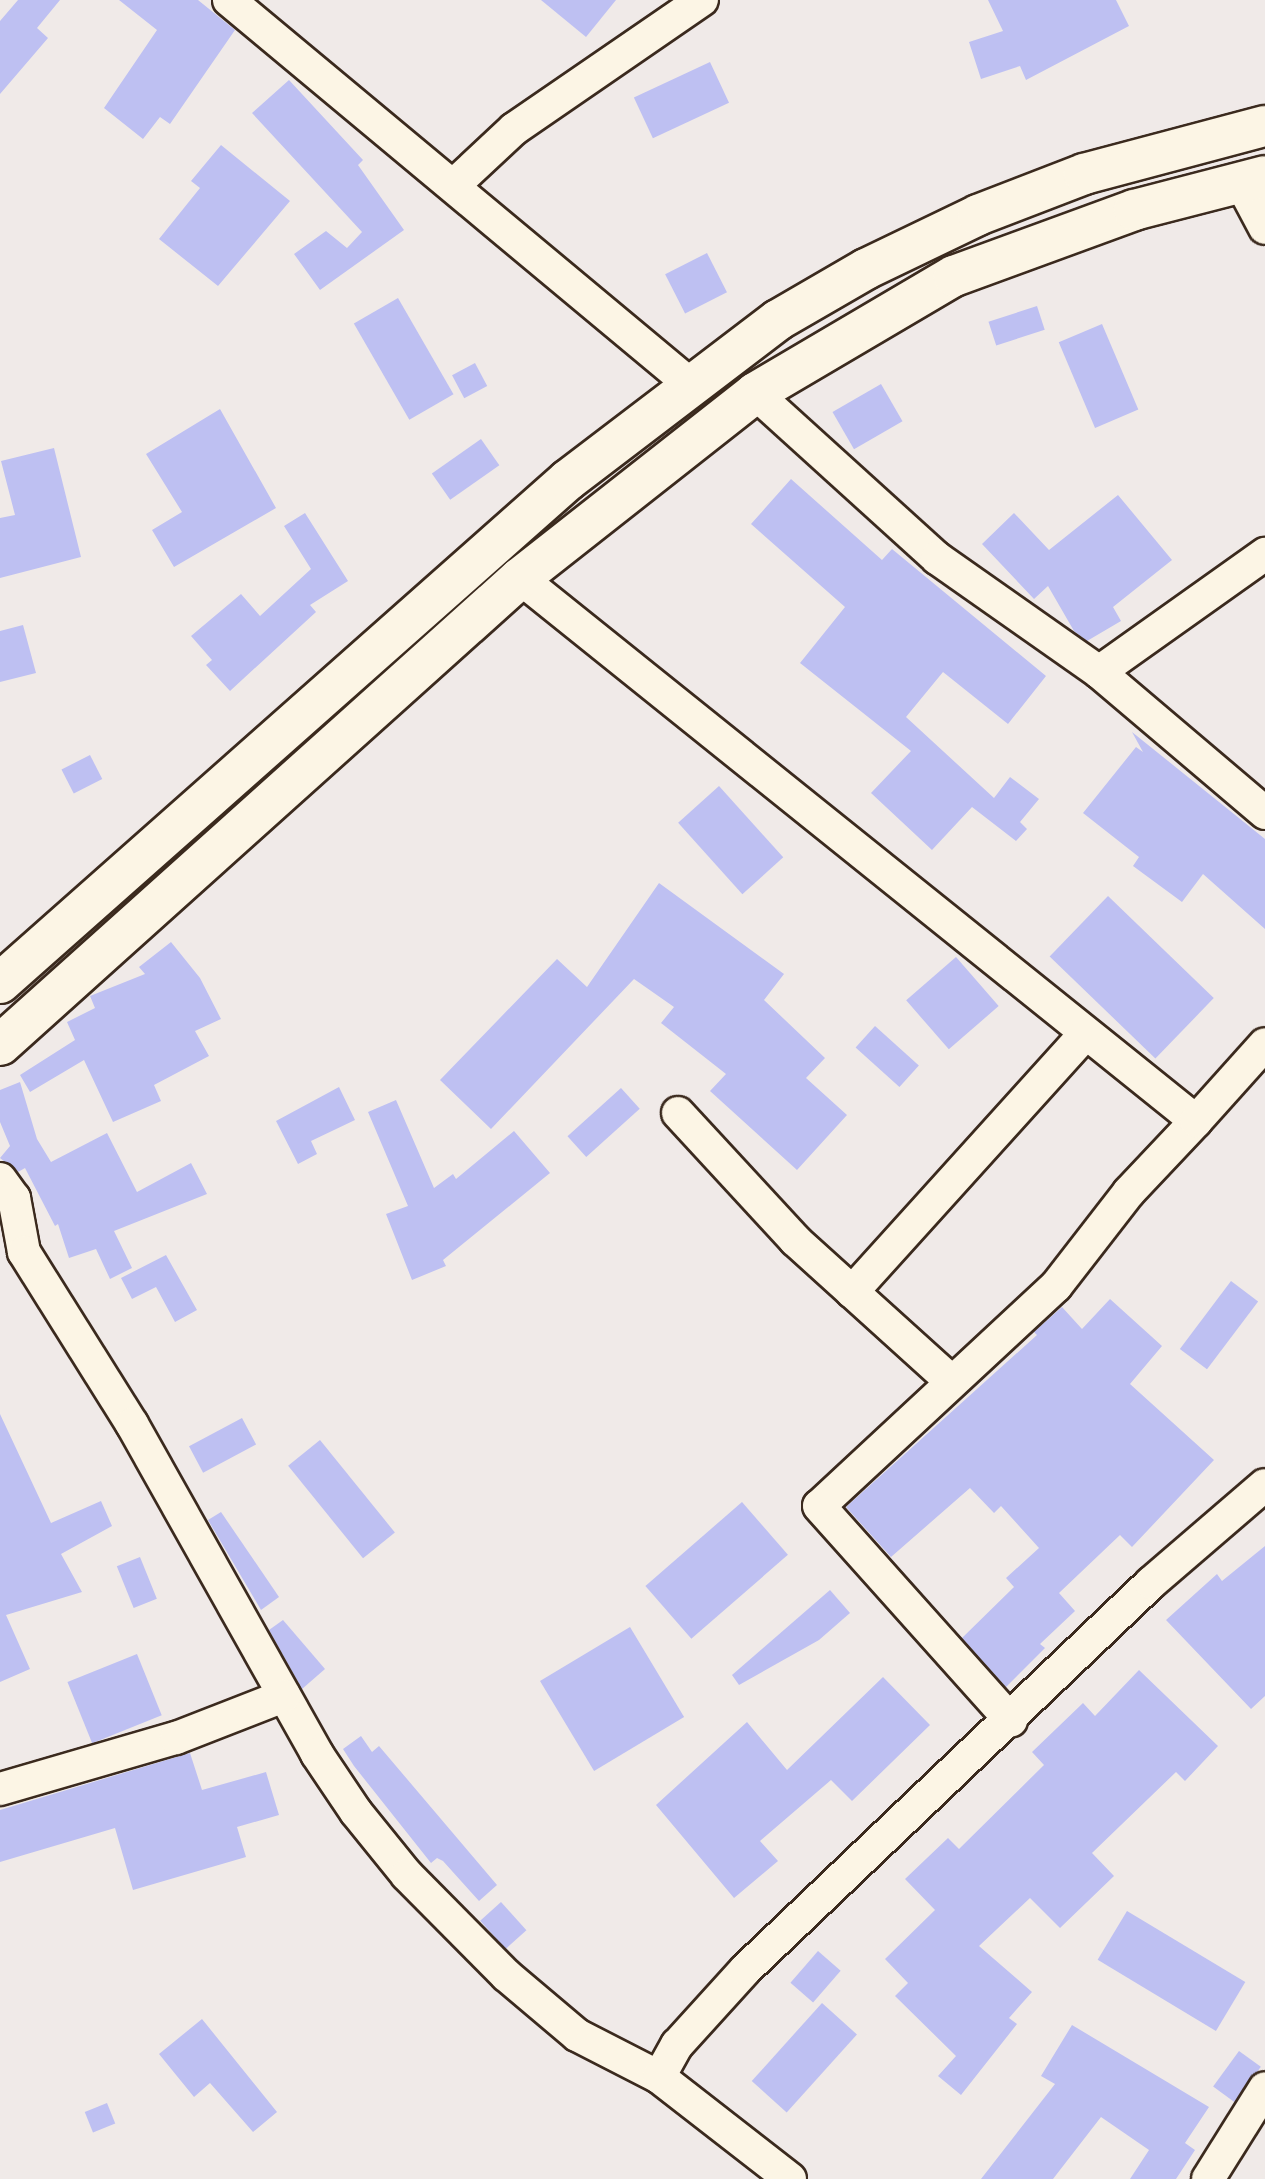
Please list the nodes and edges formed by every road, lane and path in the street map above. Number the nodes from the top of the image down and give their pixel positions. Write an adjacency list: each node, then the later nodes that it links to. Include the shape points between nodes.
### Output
1 (229, 0): 5 (street)
2 (702, 0): 5 (street, via 514,129)
3 (1265, 126): 7 (main road, via 1084,174 978,215 866,269 778,320)
4 (1253, 178): 6 (street); 8 (main road, via 1134,210 954,276 876,317)
5 (454, 185): 7 (street)
6 (1265, 228)
7 (691, 385): 13 (main road, via 568,480)
8 (755, 393): 10 (main road); 11 (street, via 937,558)
9 (1265, 554): 11 (street)
10 (520, 578): 14 (street, via 817,821 974,940); 16 (main road)
11 (1099, 672): 12 (street)
12 (1265, 813)
13 (2, 975)
14 (1084, 1035): 18 (street); 21 (street)
15 (1265, 1044): 18 (street)
16 (0, 1045)
17 (678, 1113): 21 (street, via 795,1240)
18 (1196, 1121): 22 (street, via 1129,1192 1056,1286)
19 (0, 1179): 20 (street, via 14,1198)
20 (12, 1247): 24 (street, via 132,1424)
21 (852, 1292): 22 (street)
22 (951, 1381): 25 (street, via 819,1506)
23 (1265, 1485): 25 (street, via 1151,1583)
24 (284, 1696): 26 (street, via 176,1738); 27 (street, via 356,1812 407,1875 506,1975 577,2035)
25 (1011, 1721): 27 (street, via 745,1970 677,2045)
26 (0, 1789)
27 (659, 2077): 29 (street)
28 (1265, 2088): 30 (street)
29 (790, 2179)
30 (1208, 2179)

